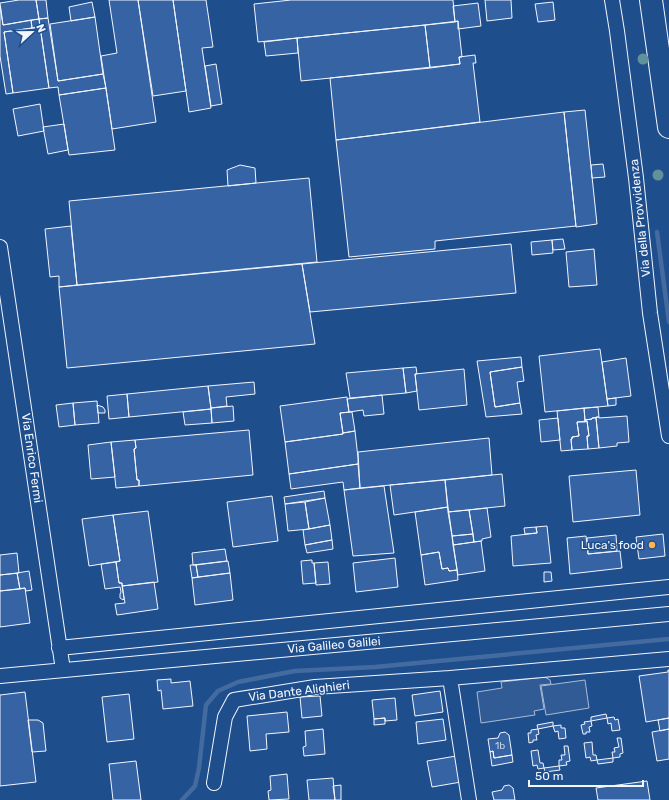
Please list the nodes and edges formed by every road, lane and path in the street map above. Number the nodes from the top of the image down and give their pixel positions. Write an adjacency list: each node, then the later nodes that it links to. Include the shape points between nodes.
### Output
1 (612, 0): 5 (street, Via della Provvidenza, via 636,178 650,313)
2 (651, 0): 3 (main road)
3 (669, 127)
4 (0, 247): 8 (street, Via Enrico Fermi)
5 (669, 436)
6 (669, 587): 8 (street, Via Galileo Galilei)
7 (669, 614): 10 (street, Via Galileo Galilei)
8 (59, 648): 10 (street, Via Enrico Fermi)
9 (669, 659): 12 (street, Via Dante Alighieri)
10 (63, 670): 11 (street, Via Galileo Galilei)
11 (0, 676)
12 (450, 678): 13 (street, Via Dante Alighieri, via 315,687 234,700 225,717); 14 (street)
13 (214, 783)
14 (469, 800)

